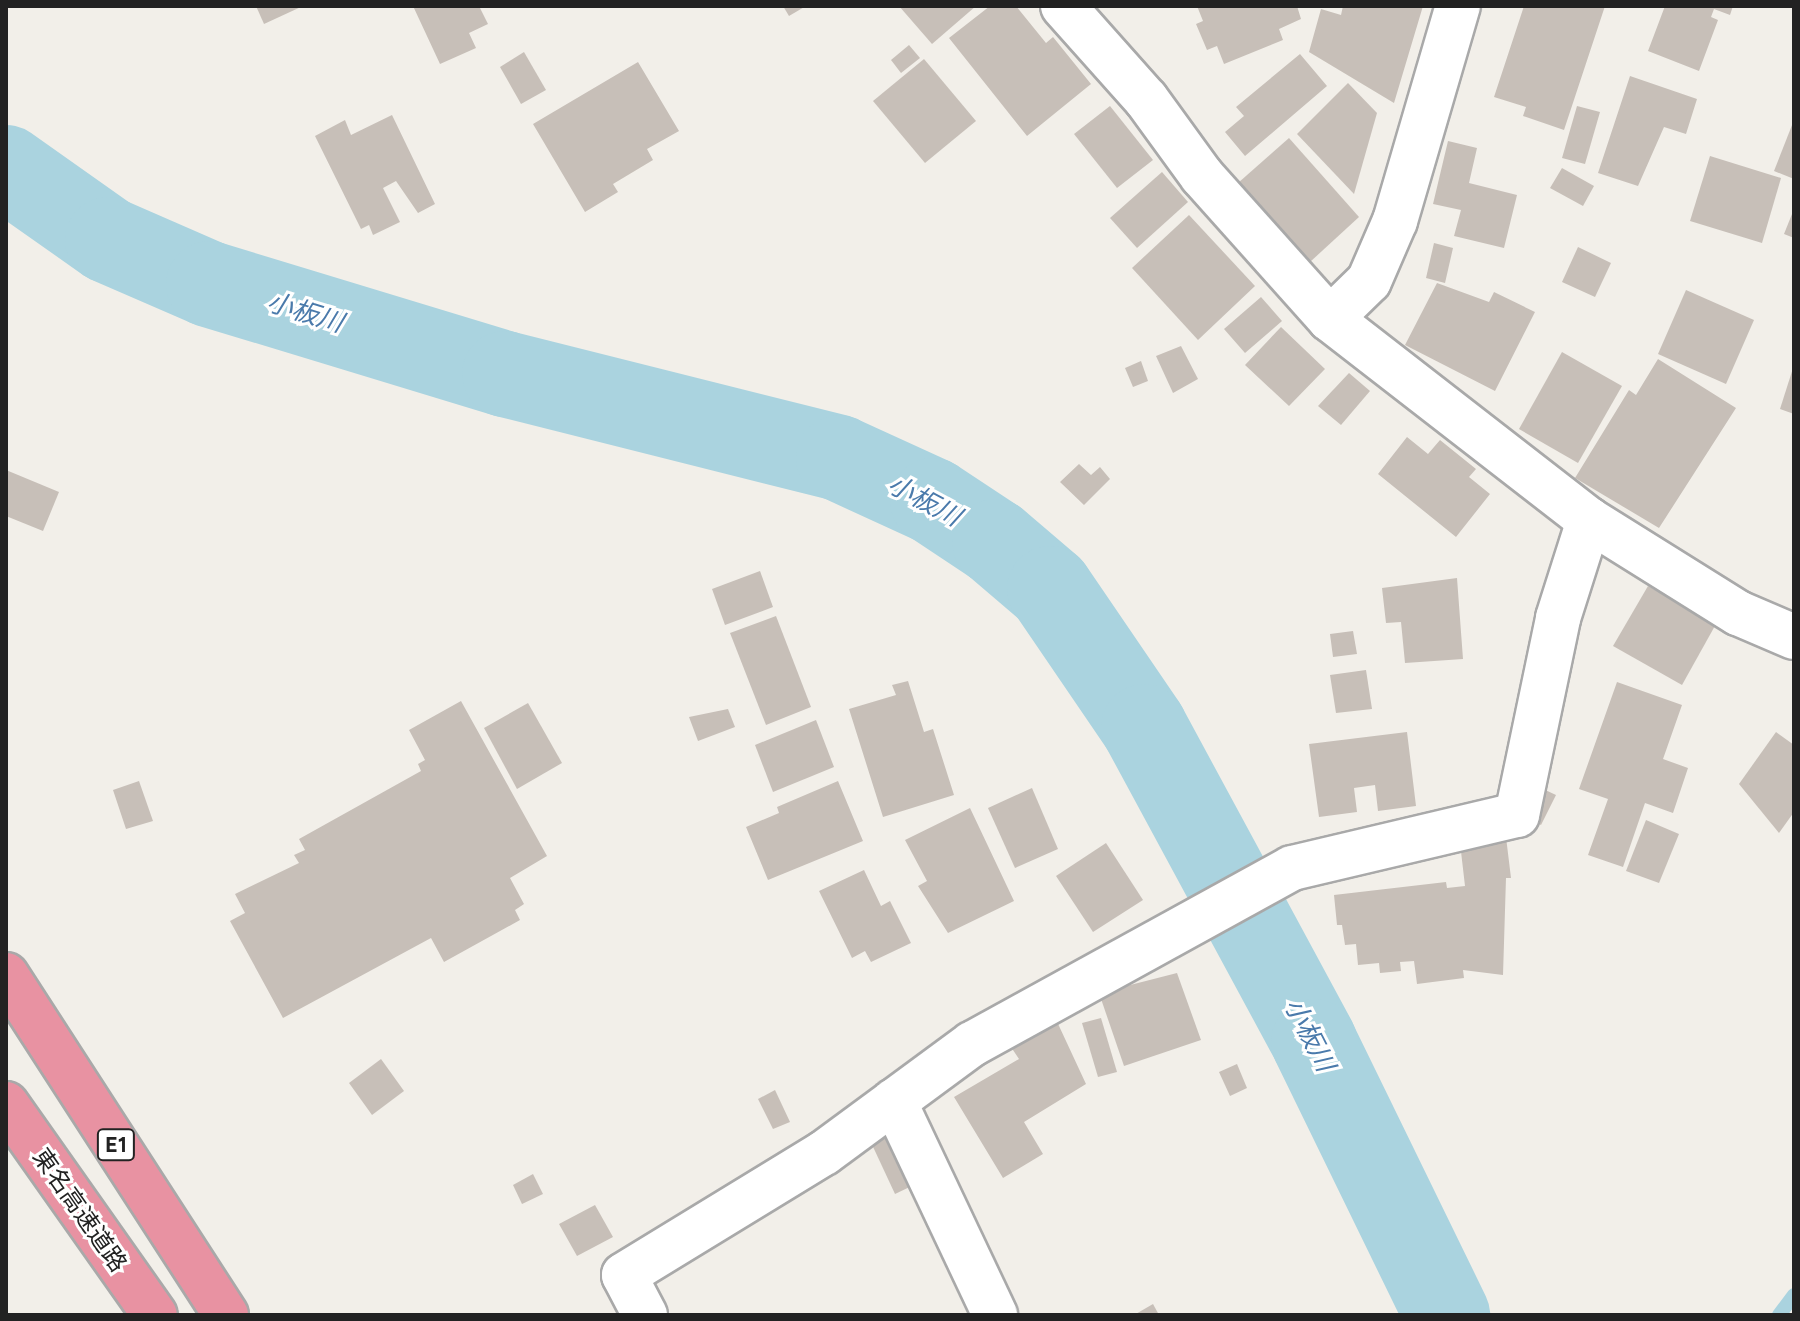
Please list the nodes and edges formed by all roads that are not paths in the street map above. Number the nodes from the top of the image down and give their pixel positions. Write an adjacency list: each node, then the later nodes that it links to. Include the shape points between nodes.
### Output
1 (1063, 6): 3 (street, via 1146,99 1202,176)
2 (1458, 6): 3 (street, via 1395,221 1369,281)
3 (1330, 319): 4 (street)
4 (1589, 520): 5 (street, via 1738,613); 7 (street, via 1558,618 1517,815 1292,868 972,1044)
5 (1794, 637)
6 (6, 975): 10 (highway, E1)
7 (894, 1101): 11 (street, via 824,1153 624,1275); 12 (street)
8 (6, 1104): 9 (highway, 東名高速道路)
9 (155, 1315)
10 (226, 1315)
11 (645, 1315)
12 (995, 1315)

